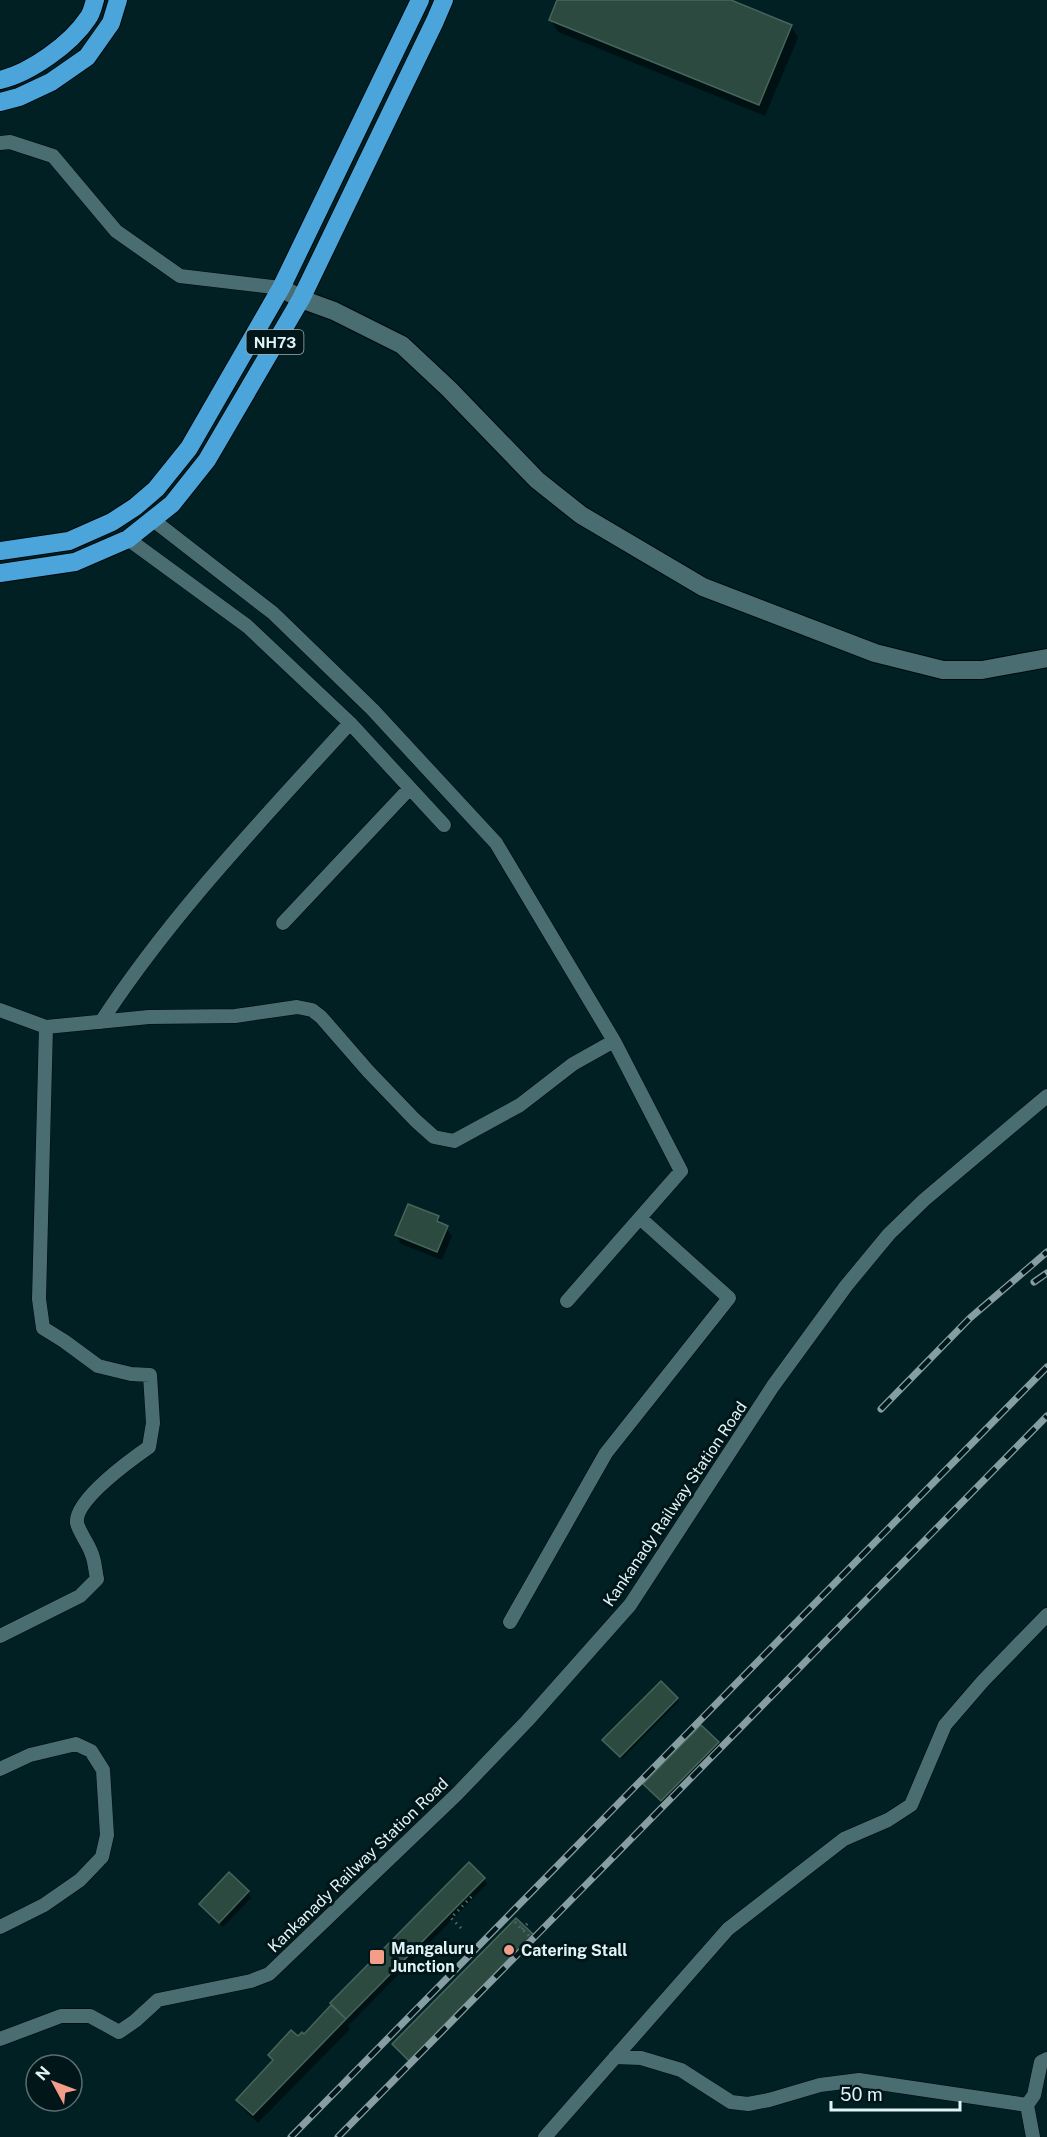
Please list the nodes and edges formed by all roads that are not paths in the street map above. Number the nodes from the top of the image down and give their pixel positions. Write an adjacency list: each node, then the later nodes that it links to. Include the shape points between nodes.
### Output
1 (95, 0): 5 (highway, via 90,16 69,41 17,76)
2 (118, 0): 6 (highway, via 111,23 87,57 51,82)
3 (420, 0): 8 (highway, NH73)
4 (444, 0): 9 (highway, NH73)
5 (0, 80)
6 (0, 102)
7 (0, 143): 8 (street, via 10,142 53,156 116,231 180,276)
8 (281, 288): 9 (street); 12 (highway, NH73, via 189,448 156,489 112,522 69,541)
9 (301, 299): 10 (highway, NH73, via 207,460 172,504); 14 (street, via 402,345 537,480 581,515 703,587 875,652 943,670 982,670)
10 (153, 520): 11 (highway, NH73); 22 (street, via 273,613 372,709 496,843)
11 (128, 539): 13 (highway, NH73, via 75,562); 15 (street, via 247,626)
12 (0, 551)
13 (0, 573)
14 (1047, 658)
15 (350, 723): 16 (street); 20 (street, via 230,856 133,973)
16 (410, 788): 17 (street); 18 (street)
17 (444, 825)
18 (283, 923)
19 (0, 1010): 21 (street)
20 (101, 1022): 21 (street); 22 (street, via 235,1016 297,1007 312,1010 434,1137 454,1141 520,1105 573,1064)
21 (46, 1027): 28 (street, via 39,1299 43,1328 99,1366 150,1375 153,1423 149,1447 91,1494 80,1511 77,1522 93,1555 96,1579 80,1596)
22 (614, 1041): 24 (street, via 681,1171)
23 (1047, 1096): 31 (street, Kankanady Railway Station Road, via 889,1234 773,1386 630,1605 457,1794 269,1974 158,2000 119,2032 90,2016 61,2016)
24 (640, 1218): 25 (street); 27 (street, via 729,1298 606,1453)
25 (567, 1301)
26 (1047, 1615): 32 (street, via 945,1725 911,1805 844,1839 728,1929)
27 (510, 1622)
28 (0, 1636)
29 (0, 1769): 30 (street, via 30,1755 76,1744 91,1751 103,1770 107,1835 102,1857 80,1880 44,1905)
30 (0, 1927)
31 (0, 2039)
32 (615, 2057): 34 (street, via 641,2058 681,2070 731,2102 747,2104 820,2085 859,2080); 35 (street)
33 (1047, 2059): 34 (street, via 1041,2062 1034,2095)
34 (1027, 2105): 36 (street)
35 (545, 2137)
36 (1034, 2137)

